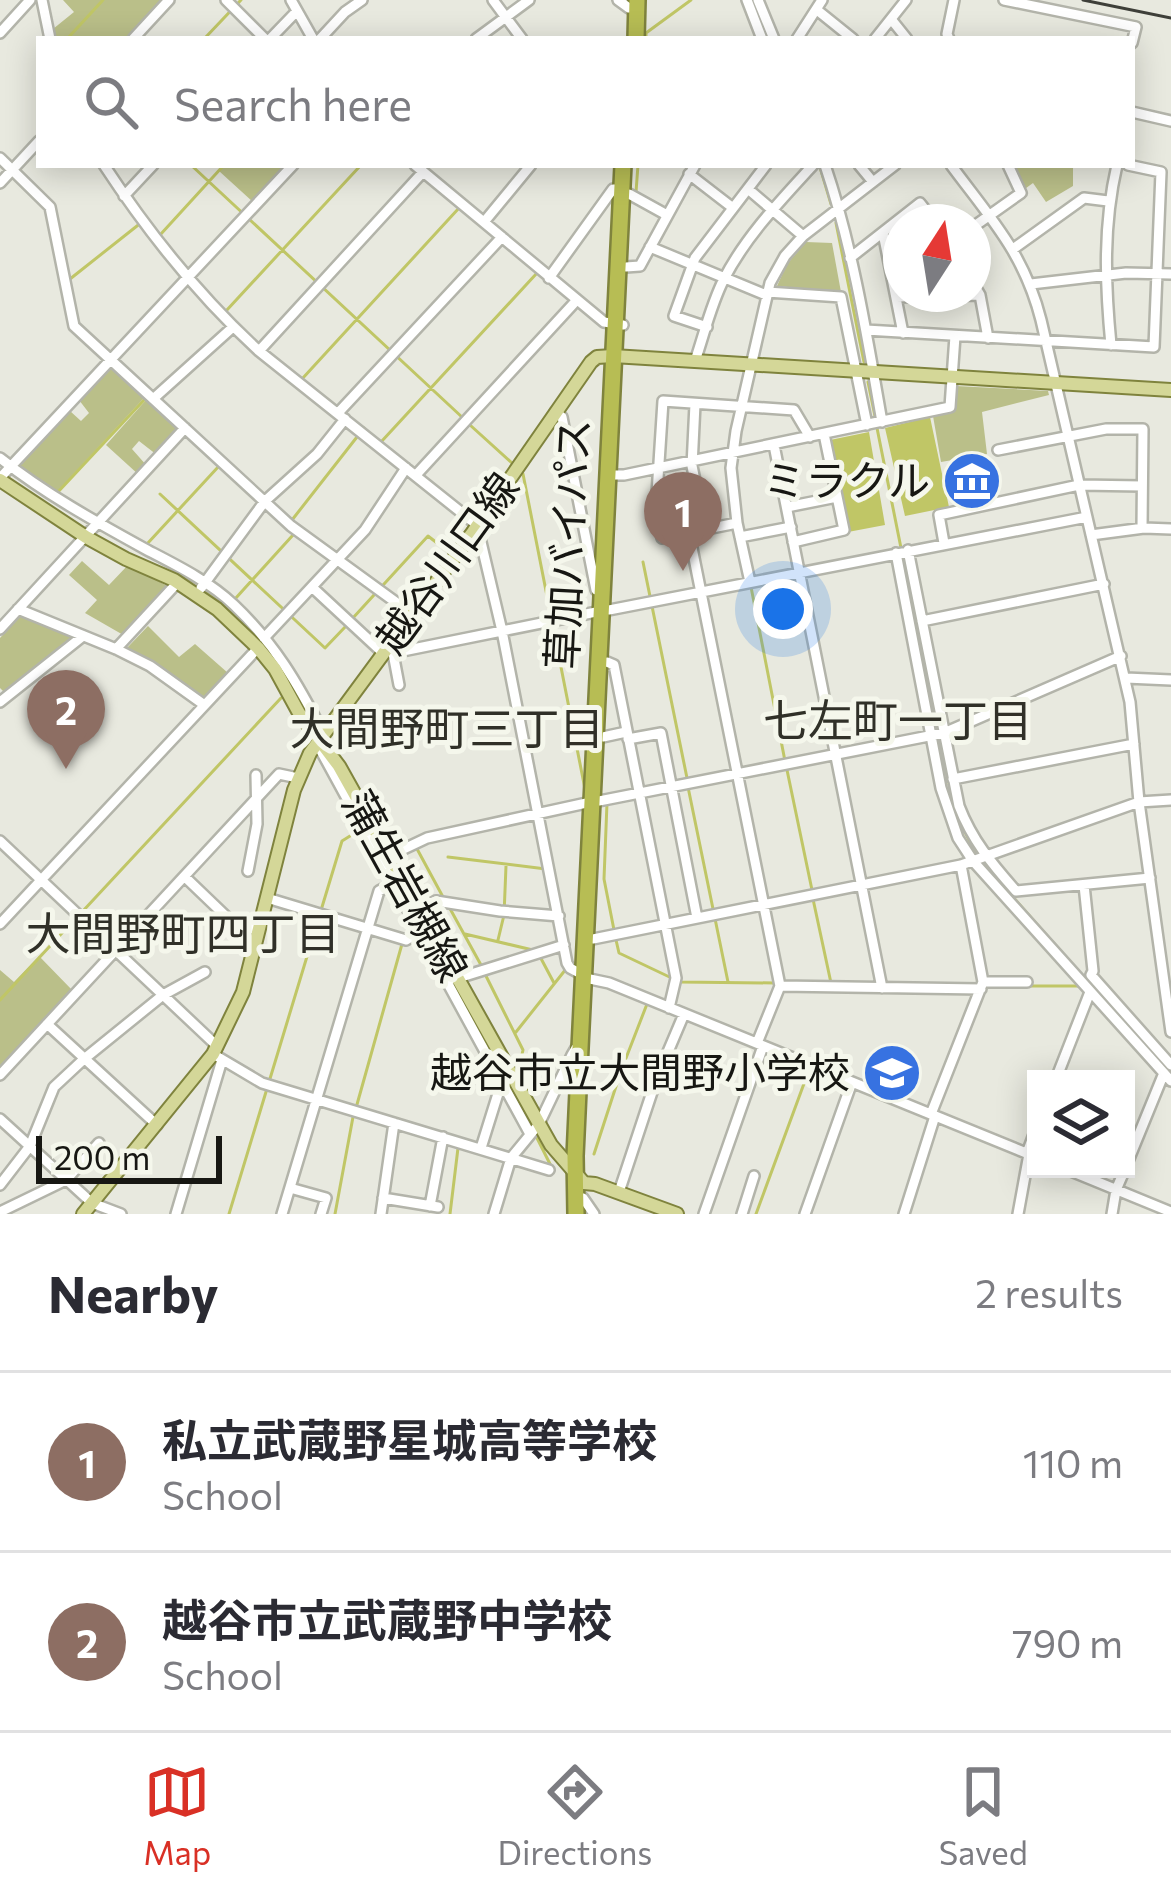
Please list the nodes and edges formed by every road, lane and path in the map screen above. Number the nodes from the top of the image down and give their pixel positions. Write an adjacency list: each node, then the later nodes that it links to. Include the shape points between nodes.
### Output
1 (30, 0): 19 (street)
2 (41, 0): 20 (street)
3 (169, 0): 21 (street)
4 (226, 0): 22 (street)
5 (291, 0): 16 (street)
6 (362, 0): 25 (street)
7 (493, 0): 17 (street)
8 (530, 0): 17 (street)
9 (747, 0): 29 (street)
10 (758, 0): 30 (street)
11 (906, 0): 18 (street)
12 (954, 0): 35 (street)
13 (1004, 0): 36 (street, via 1136,27)
14 (628, 2): 28 (highway)
15 (820, 5): 31 (street); 32 (street)
16 (297, 11): 23 (street); 24 (street)
17 (506, 17): 26 (street); 27 (street)
18 (891, 19): 33 (street); 34 (street)
19 (2, 26)
20 (49, 36)
21 (136, 36)
22 (265, 36)
23 (271, 36)
24 (314, 36)
25 (319, 36)
26 (480, 36)
27 (520, 36)
28 (632, 36)
29 (762, 36)
30 (773, 36)
31 (799, 36)
32 (850, 36)
33 (877, 36)
34 (905, 36)
35 (948, 36)
36 (1134, 36)
37 (1135, 113): 38 (street)
38 (1171, 121)
39 (36, 144): 55 (street)
40 (0, 158): 55 (street)
41 (1135, 166): 79 (street, via 1161,172)
42 (106, 168): 61 (street)
43 (150, 168): 61 (street)
44 (290, 168): 82 (street)
45 (419, 168): 70 (street); 99 (street)
46 (528, 168): 70 (street)
47 (764, 168): 60 (street)
48 (810, 168): 66 (street)
49 (826, 168): 65 (street)
50 (861, 168): 58 (street)
51 (891, 168): 58 (street)
52 (953, 168): 63 (street)
53 (1009, 168): 68 (street, via 1021,193)
54 (1116, 168): 62 (street)
55 (12, 170): 59 (street); 101 (street, via 50,207 74,326)
56 (692, 170): 64 (street); 67 (street)
57 (623, 175): 67 (street); 78 (highway, 草加バイパス); 83 (street); 90 (highway, 草加バイパス)
58 (873, 182): 65 (street)
59 (0, 183)
60 (748, 189): 64 (street); 66 (street)
61 (124, 196): 82 (street)
62 (1108, 201): 75 (street, via 1084,198); 81 (street)
63 (981, 204)
64 (734, 208): 77 (street)
65 (839, 208): 72 (street); 76 (street)
66 (772, 209): 72 (street); 84 (street)
67 (668, 214): 74 (street)
68 (991, 214)
69 (991, 218): 75 (street)
70 (484, 221): 73 (street)
71 (883, 233): 76 (street)
72 (803, 236): 86 (street)
73 (502, 237): 83 (street); 113 (street)
74 (650, 247): 77 (street); 78 (street, via 640,266)
75 (1013, 248): 85 (street)
76 (850, 259): 93 (street)
77 (691, 264): 84 (street); 92 (street, via 674,316)
78 (626, 267): 90 (highway, 草加バイパス)
79 (1157, 274): 80 (street); 81 (street); 98 (street, via 1154,347)
80 (1171, 274)
81 (1104, 276): 85 (street); 98 (street)
82 (189, 277): 91 (street); 101 (street)
83 (549, 278): 87 (street)
84 (724, 278): 86 (street); 92 (street)
85 (1031, 284): 97 (street)
86 (766, 293): 103 (street); 104 (street, via 841,297)
87 (576, 301): 90 (street); 127 (street)
88 (899, 312): 94 (street)
89 (983, 312): 96 (street)
90 (619, 325): 100 (highway, 草加バイパス)
91 (233, 327): 99 (street); 109 (street)
92 (707, 327): 102 (street)
93 (866, 330): 94 (street); 105 (street)
94 (903, 333): 95 (street)
95 (955, 336): 96 (street); 106 (street)
96 (988, 338): 97 (street)
97 (1045, 341): 98 (street); 107 (street)
98 (1111, 345)
99 (259, 351): 113 (street)
100 (617, 357): 102 (main road); 112 (main road, 越谷川口線, via 591,362); 128 (highway, 草加バイパス); 157 (highway, 草加バイパス)
101 (109, 360): 109 (street); 125 (street)
102 (695, 361): 103 (main road)
103 (751, 364): 104 (main road); 111 (street)
104 (856, 371): 105 (main road); 115 (street)
105 (873, 372): 106 (main road); 114 (street)
106 (952, 376): 107 (main road); 114 (street, via 950,407)
107 (1054, 384): 108 (main road); 118 (street)
108 (1171, 390)
109 (153, 399): 116 (street)
110 (695, 404): 111 (street); 124 (street); 126 (street, via 663,401)
111 (741, 406): 119 (street, via 794,410); 122 (street)
112 (555, 412): 138 (main road, 越谷川口線); 157 (street)
113 (342, 416): 127 (street); 133 (street, via 317,454)
114 (882, 422): 115 (street)
115 (867, 425): 117 (street)
116 (185, 428): 133 (street); 136 (street)
117 (824, 434): 119 (street); 132 (street)
118 (1067, 436): 121 (street); 130 (street); 131 (street, via 1143,429)
119 (810, 437): 120 (street)
120 (774, 445): 122 (street); 134 (street)
121 (998, 450)
122 (732, 453): 124 (street); 137 (street)
123 (0, 458): 125 (street)
124 (692, 461): 126 (street); 142 (street)
125 (11, 467): 129 (street); 136 (street)
126 (659, 468): 128 (street); 143 (street, via 662,538)
127 (411, 472): 138 (street); 150 (street)
128 (615, 475): 160 (highway, 草加バイパス)
129 (0, 479): 145 (main road, 蒲生岩槻線)
130 (1078, 485): 131 (street); 135 (street); 148 (street, via 939,515)
131 (1142, 486): 140 (street)
132 (837, 497): 134 (street); 147 (street, via 844,530)
133 (265, 501): 150 (street); 155 (street)
134 (787, 507): 139 (street)
135 (1087, 517): 144 (street); 148 (street)
136 (99, 522): 145 (street); 155 (street)
137 (737, 524): 142 (street); 146 (street)
138 (477, 525): 161 (main road, 越谷川口線); 164 (street)
139 (790, 527): 146 (street); 147 (street)
140 (1142, 528): 141 (street); 144 (street)
141 (1171, 529)
142 (706, 530): 143 (street)
143 (689, 533): 158 (street)
144 (1091, 535): 154 (street)
145 (86, 537): 152 (main road, 蒲生岩槻線); 159 (street)
146 (740, 537): 153 (street)
147 (794, 542): 151 (street)
148 (944, 543): 149 (street)
149 (902, 552): 151 (street); 162 (street); 176 (street)
150 (338, 559): 156 (street); 161 (street)
151 (799, 572): 153 (street); 181 (street)
152 (178, 582): 155 (main road, 蒲生岩槻線); 167 (street)
153 (750, 582): 158 (street)
154 (1103, 584): 162 (street); 169 (street)
155 (201, 588): 166 (main road, 蒲生岩槻線)
156 (313, 588): 166 (street); 168 (street)
157 (602, 590): 160 (highway, 草加バイパス)
158 (700, 591): 160 (street); 182 (street)
159 (19, 609): 163 (street); 165 (street)
160 (605, 610): 164 (street); 173 (highway, 草加バイパス); 190 (highway, 草加バイパス)
161 (412, 614): 168 (main road, 越谷川口線)
162 (922, 621): 176 (street)
163 (0, 629)
164 (502, 631): 168 (street); 192 (street)
165 (83, 636): 167 (street); 174 (street)
166 (261, 643): 175 (street); 179 (main road, 蒲生岩槻線)
167 (116, 649): 175 (street)
168 (389, 650): 172 (street); 179 (main road, 越谷川口線)
169 (1121, 656): 170 (street); 176 (street)
170 (1126, 678): 171 (street); 180 (street)
171 (1171, 680)
172 (400, 685)
173 (612, 691): 177 (street); 178 (highway, 草加バイパス)
174 (0, 702)
175 (202, 704): 200 (street)
176 (938, 734): 181 (street); 185 (street); 196 (street, via 941,788)
177 (627, 735): 178 (street); 186 (street, via 661,733); 187 (street)
178 (603, 737): 190 (highway, 草加バイパス)
179 (320, 738): 184 (main road, 越谷川口線); 194 (main road, 蒲生岩槻線); 201 (street)
180 (1134, 744): 185 (street); 191 (street)
181 (836, 755): 182 (street); 203 (street)
182 (736, 775): 186 (street); 205 (street)
183 (256, 776): 188 (street)
184 (298, 778): 188 (street, via 279,774); 204 (main road, 越谷川口線)
185 (953, 779): 195 (street)
186 (670, 788): 187 (street); 208 (street)
187 (638, 794): 190 (street); 210 (street)
188 (257, 800): 197 (street); 198 (street)
189 (1171, 800): 191 (street)
190 (596, 801): 192 (street); 214 (highway, 草加バイパス); 218 (highway, 草加バイパス)
191 (1139, 802): 195 (street); 199 (street)
192 (538, 814): 194 (street, via 427,838); 207 (street)
193 (0, 841): 200 (street)
194 (388, 856): 201 (main road, 蒲生岩槻線)
195 (985, 856): 196 (street); 202 (street, via 1016,891)
196 (967, 863): 203 (street); 222 (street); 224 (street)
197 (248, 871)
198 (185, 877): 212 (street, via 235,924); 216 (street)
199 (1150, 878): 202 (street); 229 (street)
200 (40, 881): 209 (street); 216 (street)
201 (397, 881): 206 (main road, 蒲生岩槻線); 211 (street, via 379,891); 213 (street)
202 (1084, 885): 235 (street, via 1090,975)
203 (862, 886): 205 (street); 223 (street)
204 (267, 898): 211 (street); 212 (main road, 越谷川口線)
205 (762, 905): 208 (street); 221 (street)
206 (417, 907): 207 (street, via 436,901); 219 (main road, 蒲生岩槻線)
207 (559, 916): 215 (street)
208 (697, 918): 210 (street)
209 (0, 924)
210 (665, 924): 214 (street); 226 (street, via 676,978)
211 (367, 928): 213 (street, via 406,940); 239 (street)
212 (258, 930): 232 (main road, 越谷川口線)
213 (418, 933): 219 (street)
214 (593, 939): 218 (highway, 草加バイパス)
215 (564, 945): 218 (street, via 570,968); 219 (street)
216 (115, 952): 225 (street); 228 (street)
217 (205, 972): 225 (street)
218 (587, 977): 226 (street); 231 (highway, 草加バイパス); 262 (highway, 草加バイパス)
219 (452, 980): 237 (street); 244 (main road, 蒲生岩槻線)
220 (1027, 982): 222 (street)
221 (780, 986): 223 (street); 230 (street)
222 (982, 986): 223 (street); 240 (street)
223 (882, 988)
224 (1090, 992): 234 (street); 235 (street)
225 (163, 995): 232 (street); 233 (street)
226 (669, 1008): 227 (street)
227 (684, 1014): 230 (street); 261 (street)
228 (46, 1024): 233 (street); 236 (street)
229 (1171, 1032)
230 (760, 1045): 238 (street); 275 (street)
231 (580, 1048): 244 (street); 262 (highway, 草加バイパス)
232 (217, 1053): 239 (street, via 262,1083); 243 (main road, 越谷川口線); 268 (street)
233 (84, 1059): 243 (street); 247 (street, via 54,1087)
234 (1060, 1070)
235 (1169, 1073): 248 (street)
236 (0, 1075)
237 (501, 1082): 244 (street); 249 (street)
238 (851, 1082): 240 (street); 277 (street)
239 (316, 1099): 242 (street); 259 (street)
240 (933, 1115): 250 (street); 278 (street)
241 (0, 1119): 247 (street)
242 (394, 1123): 245 (street); 263 (street)
243 (157, 1125): 264 (main road, 越谷川口線)
244 (534, 1129): 251 (street); 262 (main road, 蒲生岩槻線)
245 (443, 1137): 249 (street); 263 (street, via 434,1206)
246 (100, 1143): 257 (street)
247 (30, 1146): 257 (street); 258 (street)
248 (1135, 1146)
249 (482, 1148): 251 (street)
250 (1027, 1152)
251 (512, 1158): 252 (street); 272 (street)
252 (549, 1169)
253 (1027, 1172): 279 (street)
254 (754, 1176): 276 (street)
255 (1087, 1178): 260 (street)
256 (1121, 1178): 260 (street)
257 (66, 1180): 264 (street); 265 (street)
258 (0, 1185)
259 (290, 1187): 269 (street); 270 (street, via 326,1198)
260 (1116, 1190): 266 (street); 280 (street)
261 (620, 1192): 262 (main road); 274 (main road)
262 (580, 1196): 273 (street)
263 (383, 1198): 271 (street)
264 (88, 1210): 267 (street)
265 (0, 1212)
266 (1171, 1212)
267 (121, 1214)
268 (176, 1214)
269 (282, 1214)
270 (321, 1214)
271 (381, 1214)
272 (494, 1214)
273 (594, 1214)
274 (677, 1214)
275 (704, 1214)
276 (742, 1214)
277 (805, 1214)
278 (904, 1214)
279 (1018, 1214)
280 (1112, 1214)

